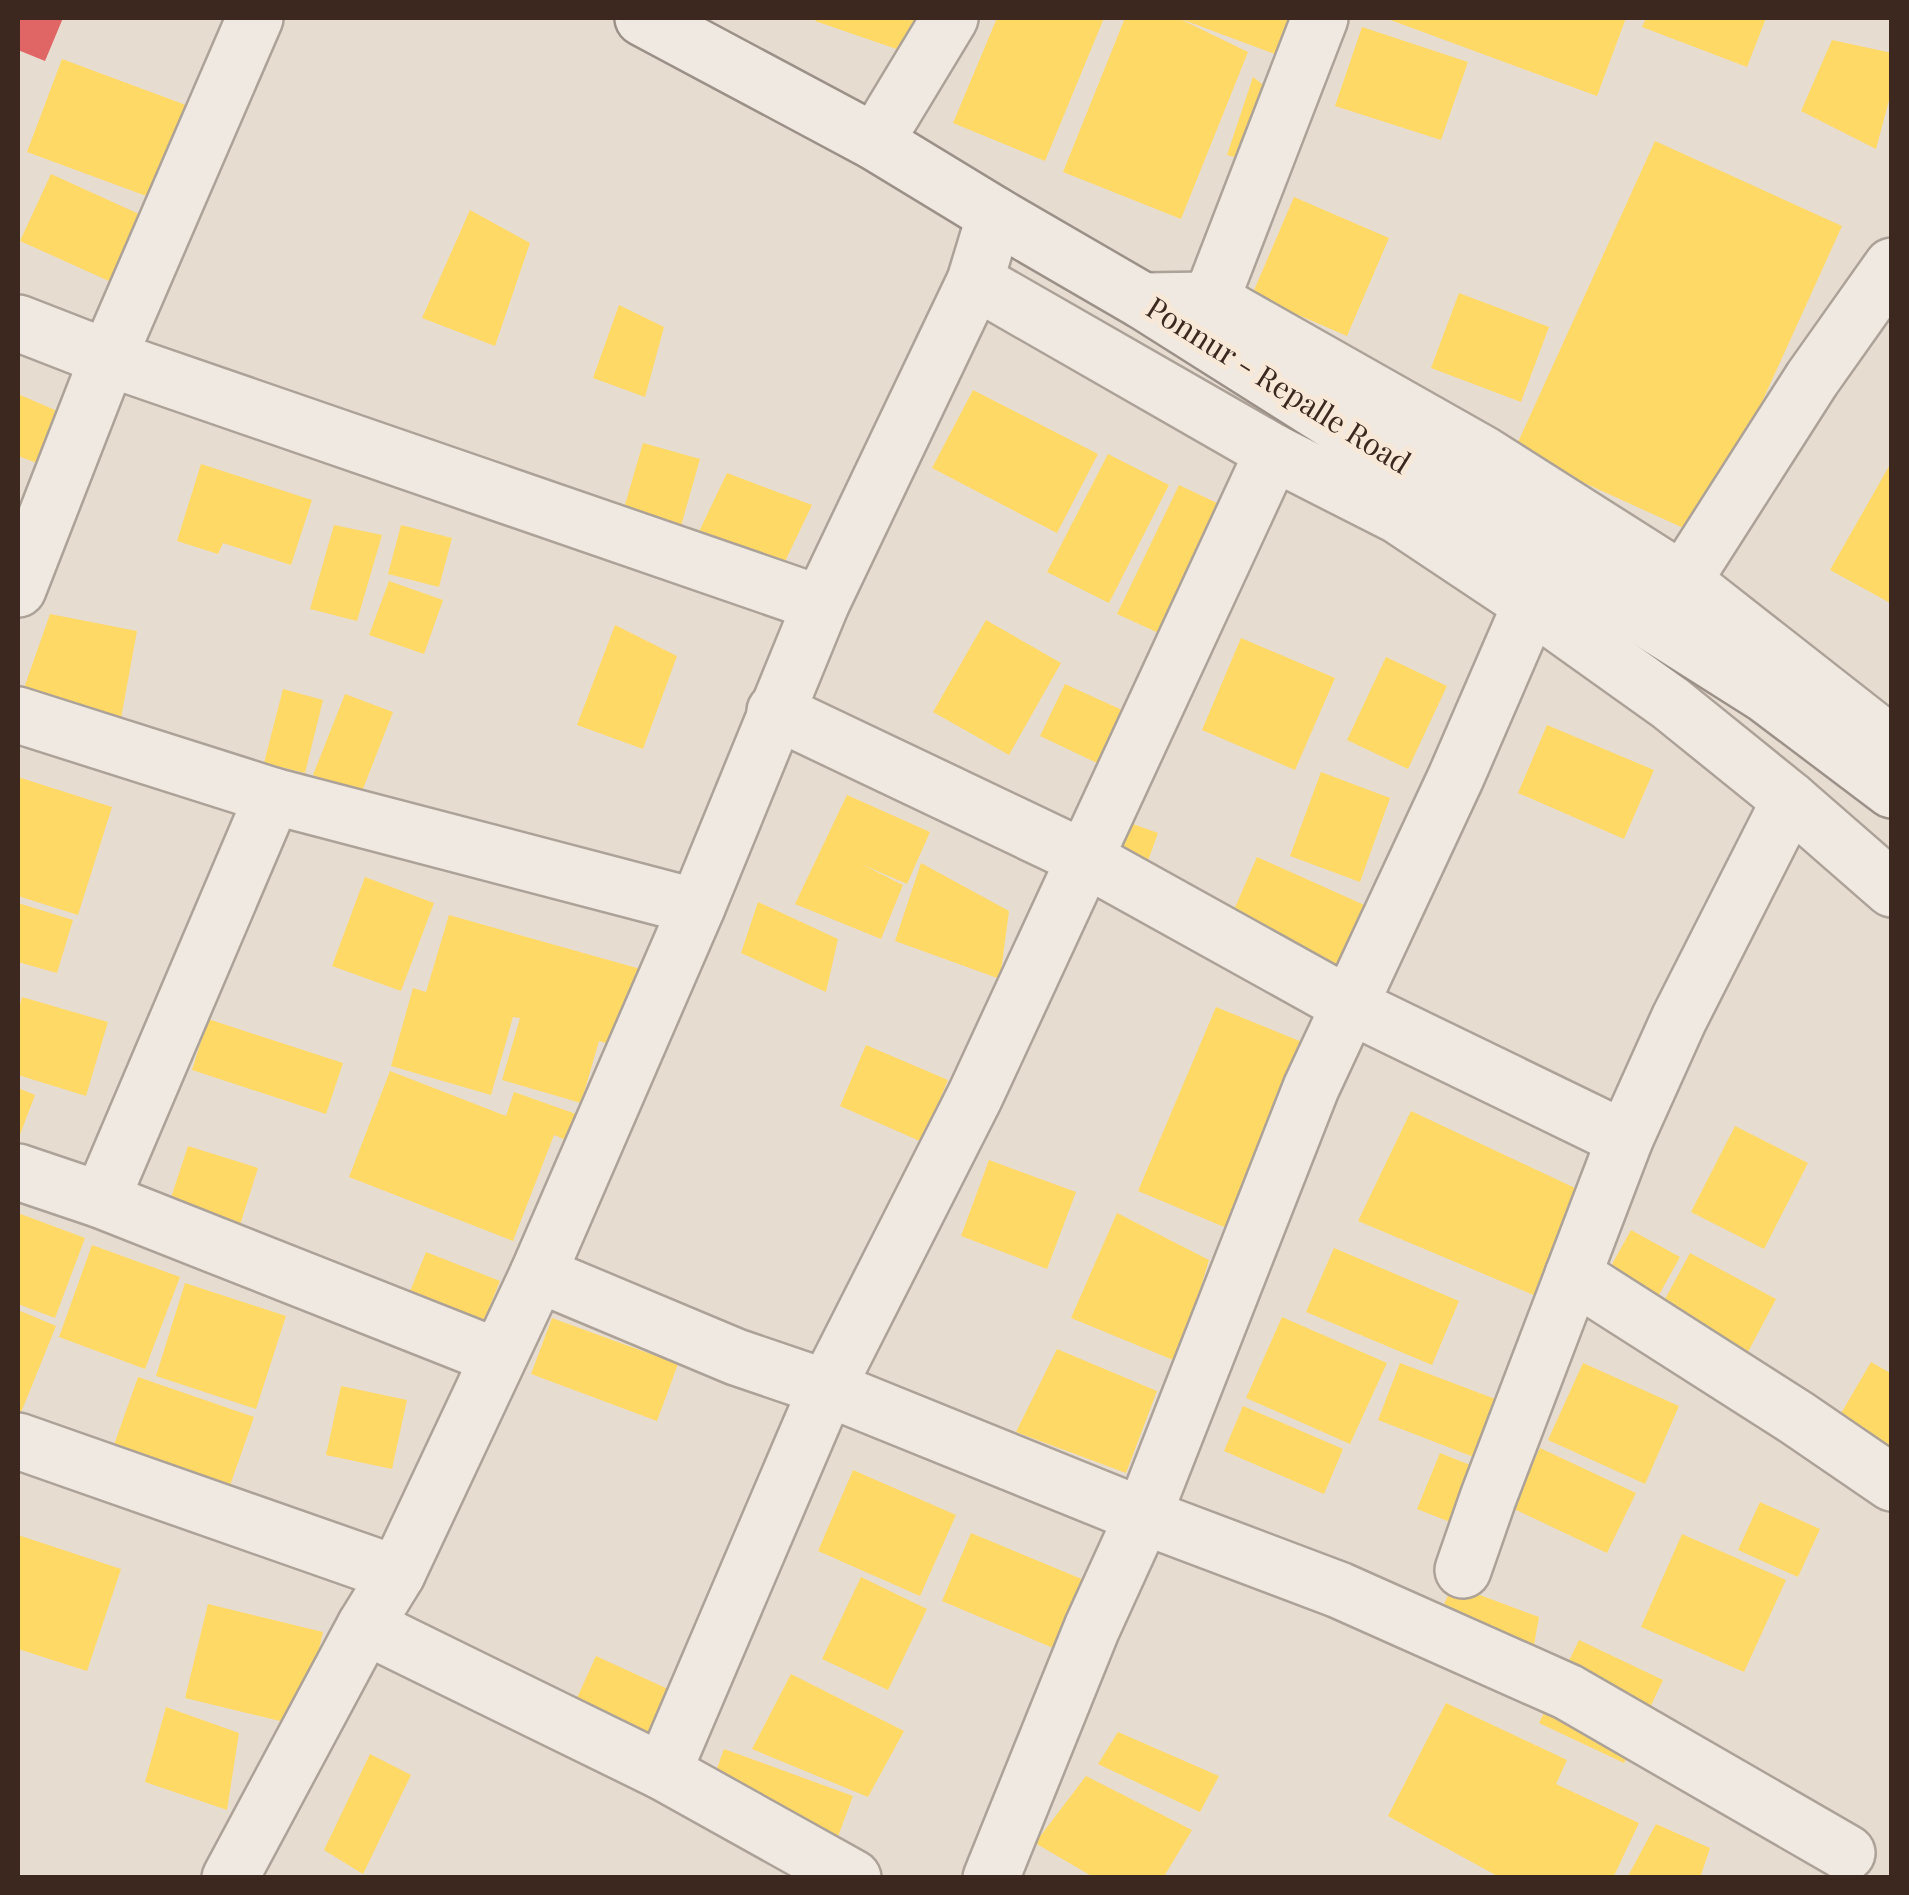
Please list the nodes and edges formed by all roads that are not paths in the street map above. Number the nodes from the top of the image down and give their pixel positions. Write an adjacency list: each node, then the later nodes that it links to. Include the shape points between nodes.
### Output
1 (255, 18): 12 (street)
2 (643, 18): 5 (street, Ponnur - Repalle Road)
3 (950, 18): 5 (street)
4 (1320, 18): 10 (street)
5 (875, 142): 6 (street, Ponnur - Repalle Road)
6 (995, 215): 8 (street); 9 (street, Ponnur - Repalle Road)
7 (1892, 266): 14 (street)
8 (975, 282): 13 (street); 16 (street)
9 (1143, 300): 10 (street); 21 (street, Ponnur - Repalle Road, via 1766,695)
10 (1211, 300): 14 (street, via 1483,454)
11 (18, 323): 12 (street)
12 (108, 358): 15 (street); 16 (street)
13 (1273, 452): 17 (street, via 1400,516); 24 (street)
14 (1683, 581): 20 (street)
15 (18, 589)
16 (821, 604): 18 (street)
17 (1531, 604): 23 (street); 27 (street)
18 (776, 711): 24 (street); 26 (street)
19 (18, 715): 22 (street)
20 (1892, 745)
21 (1892, 790)
22 (273, 796): 26 (street); 30 (street)
23 (1790, 800): 25 (street); 28 (street)
24 (1086, 859): 27 (street); 34 (street)
25 (1892, 889)
26 (696, 908): 31 (street)
27 (1348, 1005): 28 (street); 37 (street)
28 (1625, 1139): 32 (street)
29 (18, 1172): 30 (street)
30 (101, 1200): 33 (street)
31 (538, 1274): 33 (street); 34 (street)
32 (1573, 1275): 36 (street); 38 (street)
33 (498, 1357): 39 (street)
34 (826, 1388): 37 (street); 41 (street)
35 (18, 1441): 39 (street)
36 (1892, 1483)
37 (1143, 1516): 42 (street, via 1339,1590 1568,1692); 45 (street)
38 (1464, 1570)
39 (397, 1574): 40 (street)
40 (365, 1626): 41 (street); 43 (street)
41 (663, 1772): 44 (street)
42 (1847, 1853)
43 (230, 1878)
44 (853, 1878)
45 (991, 1878)

